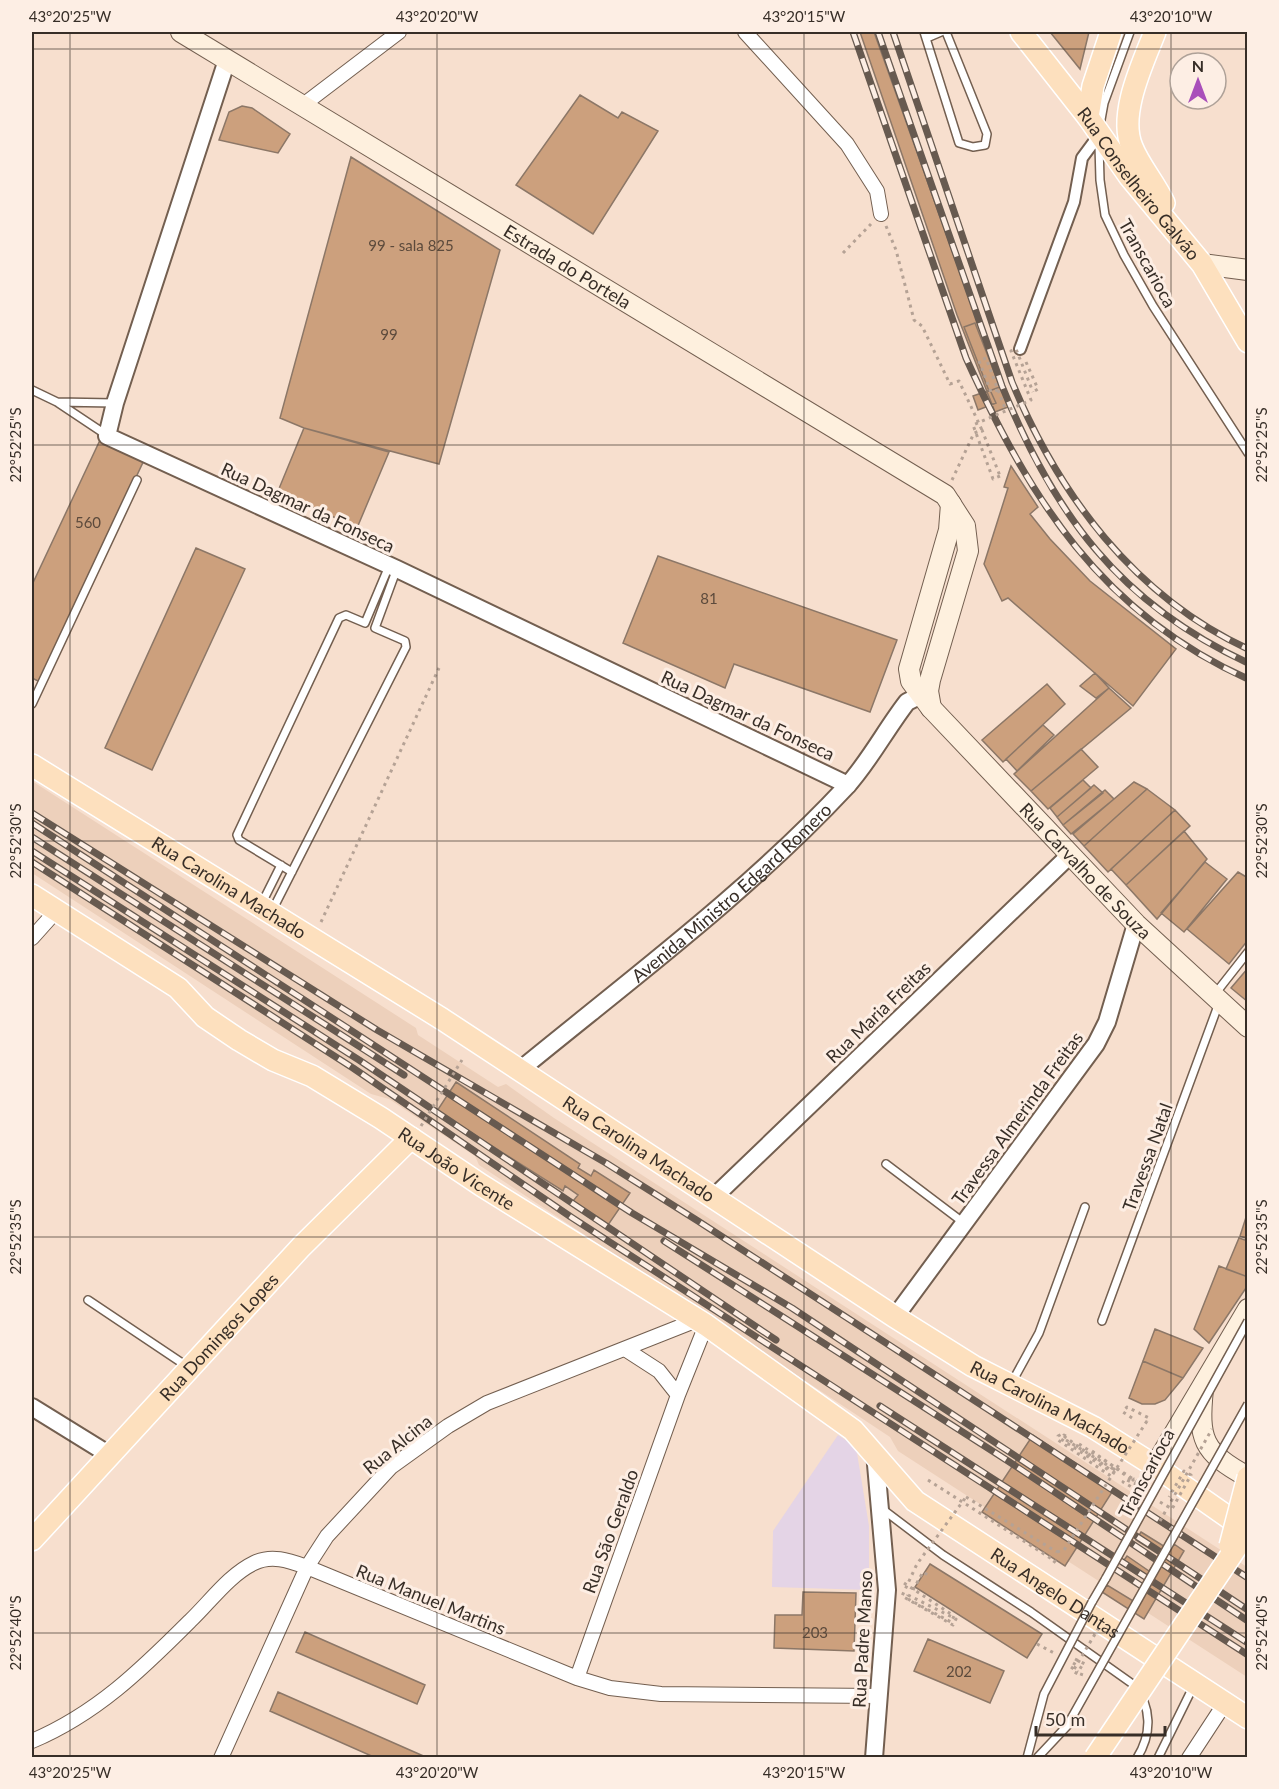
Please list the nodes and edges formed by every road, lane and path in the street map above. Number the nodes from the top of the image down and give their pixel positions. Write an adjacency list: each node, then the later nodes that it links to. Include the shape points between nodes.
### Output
1 (181, 32): 11 (main road, Estrada do Portela)
2 (399, 32): 12 (street)
3 (745, 32): 15 (street, via 847,144 877,190)
4 (941, 32): 10 (lane)
5 (945, 32): 10 (lane, via 987,134 985,145 959,143)
6 (1021, 32): 13 (main road, Rua Conselheiro Galvão)
7 (1111, 32): 13 (main road, via 1093,86)
8 (1130, 32): 14 (lane, Transcarioca, via 1104,103)
9 (1155, 32): 16 (main road, via 1131,97 1129,138)
10 (926, 35)
11 (227, 60): 12 (main road, Estrada do Portela); 25 (street)
12 (303, 105): 31 (main road, Estrada do Portela)
13 (1088, 117): 14 (main road, Rua Conselheiro Galvão)
14 (1099, 135): 16 (main road, Rua Conselheiro Galvão); 21 (street, via 1082,158 1074,202); 29 (lane, Transcarioca, via 1105,215 1153,306)
15 (881, 214): 17 (path); 27 (path, via 896,250 914,320 922,326 950,384 959,381)
16 (1177, 231): 18 (main road, Rua Conselheiro Galvão)
17 (843, 253)
18 (1202, 264): 19 (main road); 20 (main road, Rua Conselheiro Galvão)
19 (1248, 270)
20 (1248, 342)
21 (1020, 349): 26 (path, bridge, via 1038,389 1033,392 1016,349 1011,351 1031,400)
22 (32, 390): 24 (lane)
23 (998, 390): 23 (path, via 991,392 979,361 986,358); 26 (path)
24 (57, 402): 25 (lane); 28 (lane)
25 (115, 403): 28 (street)
26 (1006, 411): 27 (path, bridge, via 973,425 993,478 1000,476)
27 (982, 430): 31 (path, via 974,433)
28 (107, 435): 32 (street, Rua Dagmar da Fonseca)
29 (1248, 453)
30 (136, 480): 37 (lane)
31 (948, 499): 36 (main road, via 965,526 968,551)
32 (393, 567): 33 (lane); 34 (lane); 39 (street, Rua Dagmar da Fonseca)
33 (364, 623): 34 (lane); 41 (lane, via 346,615 339,618 237,835 239,840)
34 (375, 628): 42 (lane, via 405,640 406,647)
35 (439, 668): 48 (path)
36 (925, 702): 39 (street, Avenida Ministro Edgard Romero, via 907,702); 40 (main road, Rua Carvalho de Souza)
37 (32, 704)
38 (32, 765): 45 (main road, Rua Carolina Machado)
39 (848, 784): 53 (street, Avenida Ministro Edgard Romero, via 743,887)
40 (1070, 855): 46 (main road, Rua Carvalho de Souza); 56 (street, Rua Maria Freitas)
41 (281, 865): 42 (lane); 45 (lane)
42 (292, 872): 45 (lane)
43 (32, 895): 44 (main road, Rua João Vicente)
44 (57, 910): 47 (street); 54 (main road, Rua João Vicente, via 178,988 205,1017 239,1040)
45 (266, 910): 48 (main road, Rua Carolina Machado)
46 (1136, 924): 50 (main road, Rua Carvalho de Souza); 58 (street, Travessa Almerinda Freitas, via 1107,1022 1096,1044)
47 (32, 938)
48 (312, 939): 53 (main road, Rua Carolina Machado)
49 (1248, 952): 50 (lane, Travessa Natal)
50 (1216, 999): 51 (main road, Rua Carvalho de Souza); 64 (lane, Travessa Natal)
51 (1248, 1028)
52 (463, 1059): 54 (path, bridge)
53 (520, 1070): 56 (main road, Rua Carolina Machado)
54 (416, 1132): 63 (main road, Rua João Vicente, via 481,1185); 66 (main road, Rua Domingos Lopes, via 301,1247)
55 (886, 1164): 58 (lane)
56 (712, 1198): 61 (main road, Rua Carolina Machado)
57 (1085, 1207): 68 (lane, via 1039,1333)
58 (964, 1223): 61 (street, Travessa Almerinda Freitas)
59 (88, 1300): 66 (lane)
60 (1248, 1309): 67 (main road)
61 (895, 1317): 68 (main road, Rua Carolina Machado)
62 (1248, 1321): 103 (lane, Transcarioca, bridge, via 1055,1669)
63 (702, 1322): 65 (street, Rua Alcina); 69 (street, Rua São Geraldo); 74 (main road, Rua João Vicente, via 853,1430)
64 (1102, 1322)
65 (625, 1349): 69 (street, via 659,1371); 91 (street, Rua Alcina, via 487,1403 448,1426 391,1467 327,1536)
66 (190, 1368): 75 (main road, Rua Domingos Lopes)
67 (1204, 1384): 76 (main road); 78 (main road, via 1200,1424 1204,1441 1218,1458)
68 (1010, 1386): 76 (main road, Rua Carolina Machado, via 1078,1418)
69 (678, 1395): 95 (street, Rua São Geraldo)
70 (1248, 1404): 104 (lane, bridge, via 1067,1726)
71 (32, 1407): 75 (street)
72 (1132, 1418): 77 (path, bridge, via 1123,1412 1127,1407 1149,1418)
73 (1212, 1429): 85 (path, bridge)
74 (874, 1452): 83 (street, Rua Padre Manso); 93 (main road, Rua Angelo Dantas, via 915,1501)
75 (108, 1454): 87 (main road, Rua Domingos Lopes)
76 (1155, 1466): 86 (main road, Rua Carolina Machado)
77 (1115, 1470): 77 (path, bridge, via 1109,1475 1058,1440 1058,1436 1062,1434); 80 (path, bridge); 81 (path, bridge, via 1067,1436 1060,1439 1110,1471 1112,1468 1066,1440 1069,1436 1106,1460 1142,1487 1125,1479 1123,1482); 92 (path, bridge, via 1064,1550 1057,1552 966,1497 917,1564 902,1596 953,1625 956,1619 908,1595 906,1598 951,1622 954,1616 913,1590 923,1572)
78 (1248, 1477): 90 (main road, bridge)
79 (928, 1480): 89 (path, via 1055,1561 1050,1567)
80 (1150, 1491)
81 (1142, 1494)
82 (1169, 1497): 84 (path, bridge, via 1184,1471 1191,1475)
83 (881, 1507): 97 (street, Rua Padre Manso, via 887,1590); 106 (lane, via 943,1555 1134,1685 1145,1704 1149,1724)
84 (1172, 1509)
85 (1160, 1521)
86 (1248, 1530): 90 (main road, bridge)
87 (32, 1540)
88 (1248, 1546): 90 (main road)
89 (1041, 1561)
90 (1226, 1564): 105 (main road, bridge)
91 (307, 1567): 95 (street, Rua Manuel Martins); 100 (street, Rua Manuel Martins, via 283,1559 254,1563 237,1574 135,1677 82,1717); 101 (street, Rua Alcina)
92 (931, 1577)
93 (1101, 1624): 94 (path, bridge, via 1095,1633 1084,1652 1078,1662 1073,1671 1081,1676 1087,1665 1082,1661 1076,1658 1071,1667); 96 (main road, Rua Angelo Dantas)
94 (1080, 1670)
95 (577, 1678): 97 (street, Rua Manuel Martins, via 610,1688 661,1694)
96 (1194, 1685): 98 (main road, Rua Angelo Dantas); 107 (lane)
97 (878, 1696): 102 (street, Rua Padre Manso)
98 (1225, 1703): 99 (main road, Rua Angelo Dantas); 108 (street)
99 (1248, 1718)
100 (32, 1741)
101 (221, 1758)
102 (873, 1758)
103 (1027, 1758)
104 (1037, 1758)
105 (1095, 1758)
106 (1137, 1758)
107 (1158, 1758)
108 (1189, 1758)

